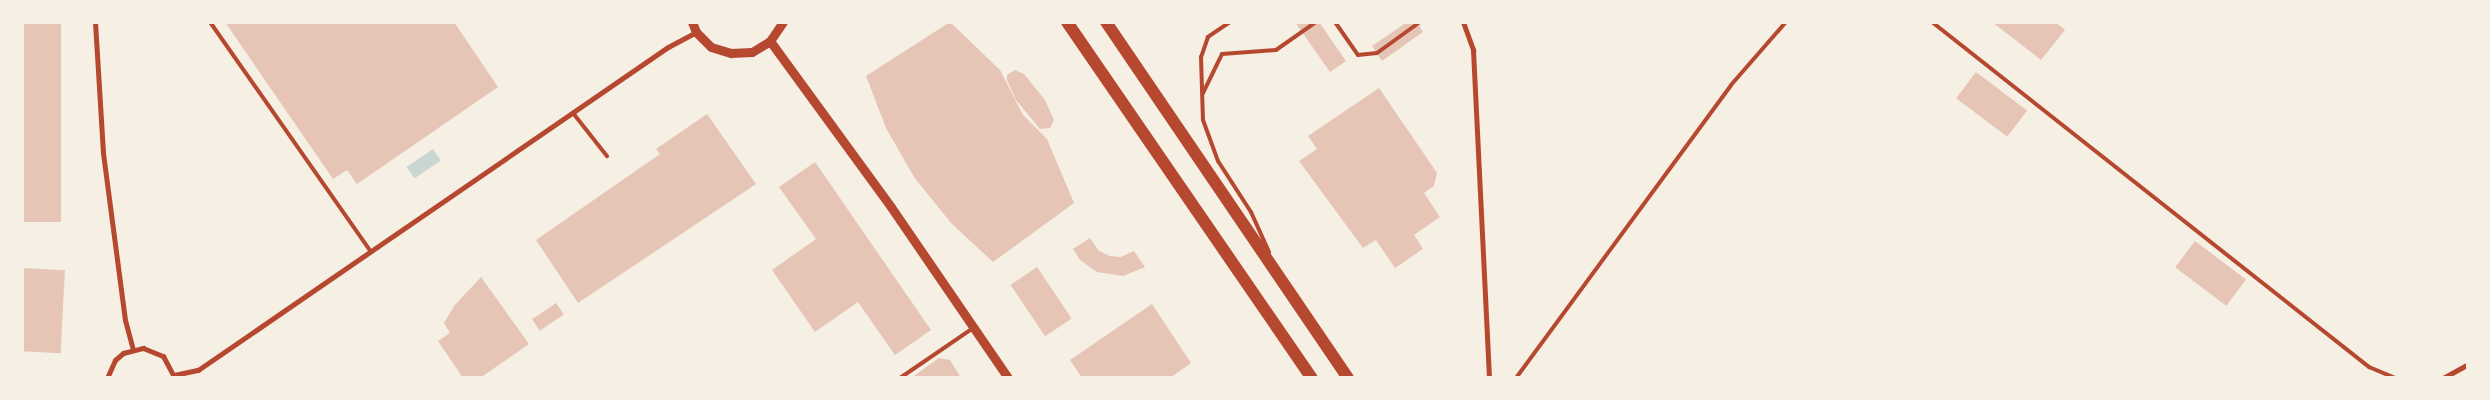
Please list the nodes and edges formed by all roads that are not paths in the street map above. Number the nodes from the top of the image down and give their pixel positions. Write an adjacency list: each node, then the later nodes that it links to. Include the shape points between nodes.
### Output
1 (95, 22): 22 (street, via 103,153 126,320)
2 (210, 22): 19 (lane)
3 (692, 22): 14 (street)
4 (783, 22): 15 (street)
5 (1067, 22): 28 (main road)
6 (1106, 22): 20 (main road)
7 (1230, 22): 16 (lane, via 1208,37 1200,57)
8 (1316, 22): 16 (lane, via 1276,50 1222,54)
9 (1335, 22): 10 (lane, via 1358,55 1377,53)
10 (1420, 22)
11 (1463, 22): 30 (street, via 1473,50)
12 (1786, 22): 31 (lane, via 1731,85)
13 (1932, 22): 32 (lane, via 2369,367)
14 (696, 32): 15 (street, via 711,47 731,54 752,52); 17 (street, via 668,47)
15 (770, 41): 21 (street, via 877,187)
16 (1202, 95): 20 (lane, via 1204,120 1218,161 1251,212)
17 (573, 113): 18 (lane); 19 (street)
18 (607, 156)
19 (371, 252): 24 (street, via 198,370)
20 (1280, 276): 29 (main road)
21 (973, 328): 26 (lane); 27 (street)
22 (133, 349): 24 (street, via 143,348 158,354 170,365); 25 (street, via 114,360)
23 (2468, 364): 33 (street)
24 (174, 376)
25 (107, 378)
26 (900, 378)
27 (1008, 378)
28 (1312, 378)
29 (1348, 378)
30 (1489, 378)
31 (1516, 378)
32 (2395, 378)
33 (2443, 378)

